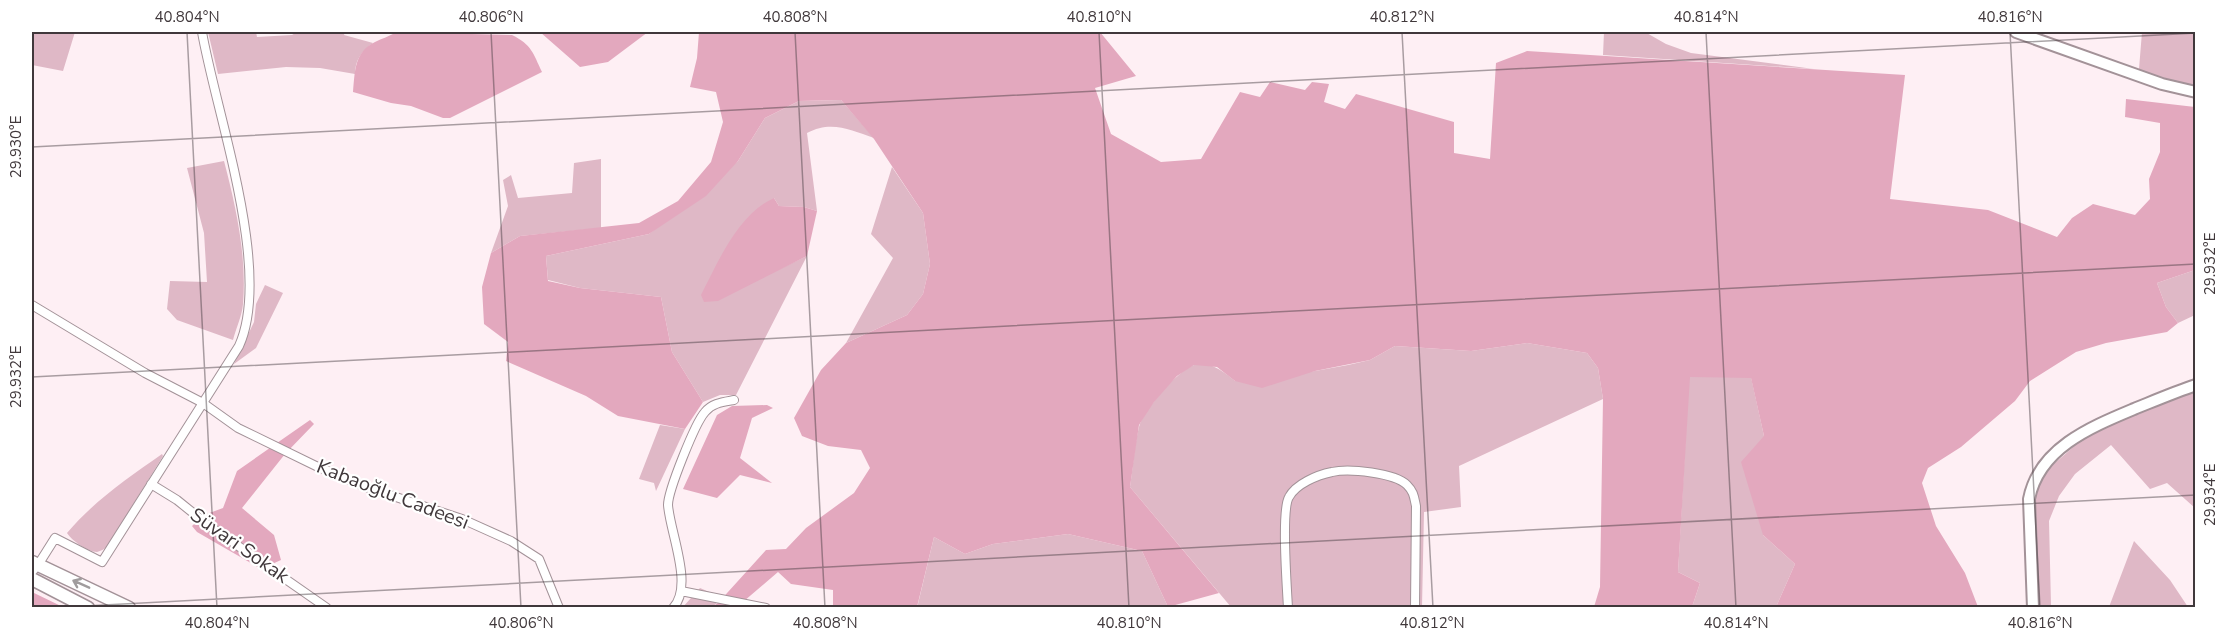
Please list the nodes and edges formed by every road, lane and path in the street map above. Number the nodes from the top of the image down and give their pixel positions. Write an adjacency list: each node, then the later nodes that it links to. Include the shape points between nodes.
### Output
1 (202, 32): 7 (street, via 237,189 249,288 248,321 239,346)
2 (2016, 32): 3 (street, via 2162,84)
3 (2196, 92)
4 (32, 305): 7 (street, Kabaoğlu Cadeesi)
5 (2196, 386): 20 (street, via 2094,427 2057,451 2041,469 2029,499)
6 (734, 400): 11 (street, via 716,404 705,412 672,485 668,503 682,576)
7 (202, 403): 8 (street); 15 (street, Kabaoğlu Cadeesi, via 238,428 316,466 511,541 539,560)
8 (151, 484): 9 (street, via 102,562 55,538); 14 (street, Süvari Sokak)
9 (34, 566): 13 (main road, one-way to 9)
10 (32, 579): 12 (main road)
11 (681, 591): 16 (street); 17 (street)
12 (88, 608)
13 (129, 608)
14 (327, 608)
15 (559, 608)
16 (673, 608)
17 (765, 608)
18 (1288, 608): 19 (street, via 1287,500 1306,482 1332,472 1349,471 1394,476 1414,493)
19 (1415, 608)
20 (2034, 608)

